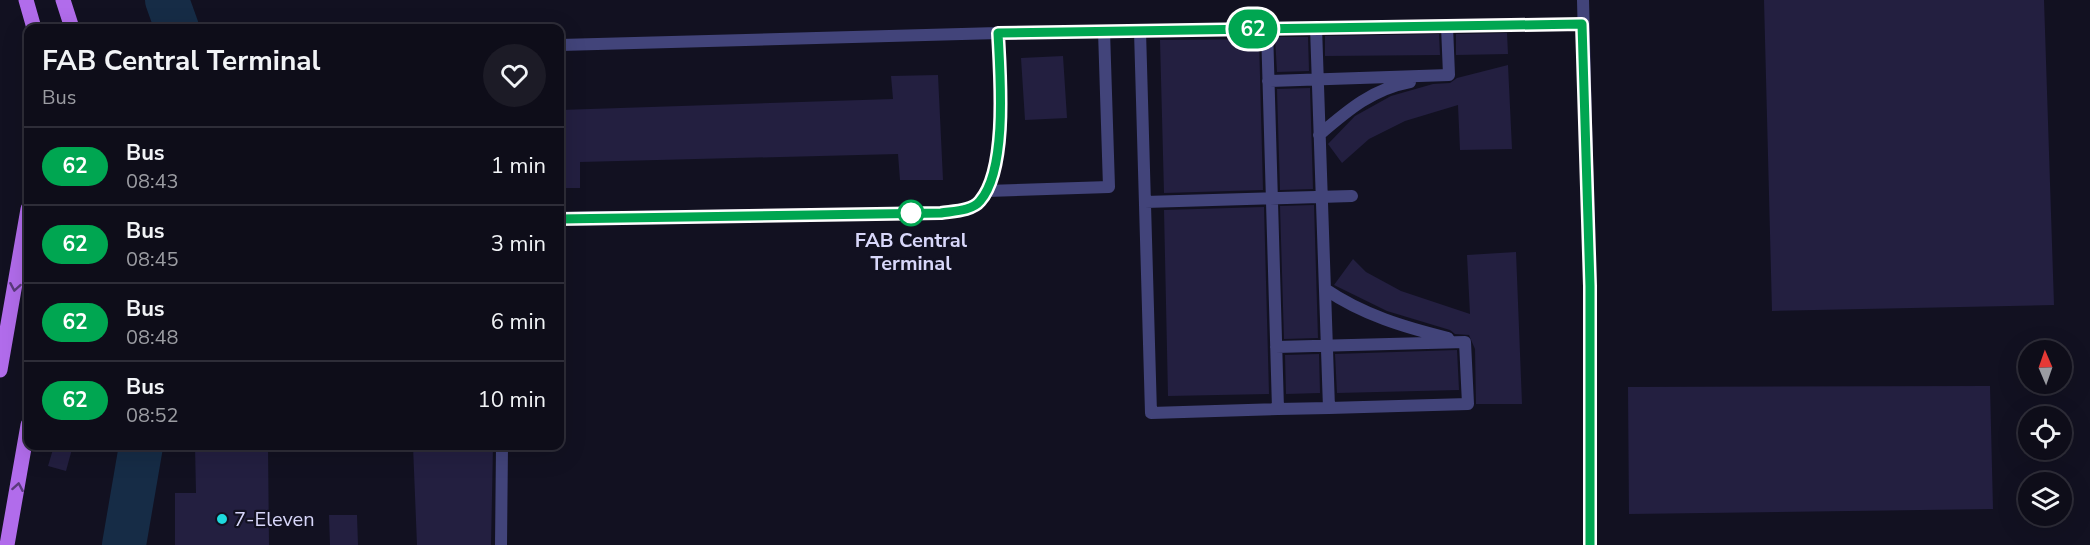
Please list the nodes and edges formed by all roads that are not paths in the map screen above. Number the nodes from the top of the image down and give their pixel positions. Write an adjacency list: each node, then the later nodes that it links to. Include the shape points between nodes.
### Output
1 (26, 0): 4 (main road)
2 (63, 0): 5 (main road)
3 (1583, 0): 6 (lane)
4 (33, 24)
5 (71, 24)
6 (1582, 24): 7 (lane); 36 (lane, via 1590,286)
7 (1447, 26): 8 (lane); 14 (lane)
8 (1316, 27): 9 (lane); 15 (lane)
9 (1267, 28): 11 (lane); 16 (lane)
10 (1104, 31): 11 (lane); 12 (lane); 18 (lane, via 1109,187)
11 (1140, 31): 22 (lane)
12 (998, 33): 13 (lane); 18 (lane, via 998,134 993,179)
13 (564, 45)
14 (1449, 75): 15 (lane); 17 (lane, via 1394,85 1356,103)
15 (1317, 80): 16 (lane); 17 (lane)
16 (1268, 81): 21 (lane)
17 (1319, 135): 20 (lane)
18 (987, 191): 23 (lane, via 979,203 965,210 941,213)
19 (1352, 196): 20 (lane)
20 (1322, 198): 21 (lane); 25 (lane)
21 (1272, 200): 22 (lane); 28 (lane)
22 (1145, 202): 31 (lane, via 1151,413)
23 (564, 219)
24 (24, 232): 29 (main road, one-way to 29)
25 (1325, 289): 26 (lane, via 1348,305 1397,325); 27 (lane)
26 (1465, 342): 27 (lane); 30 (lane, via 1468,404)
27 (1327, 345): 28 (lane); 30 (lane)
28 (1276, 347): 31 (lane)
29 (0, 370)
30 (1329, 408): 31 (lane)
31 (1278, 409)
32 (24, 449): 34 (main road, one-way to 32)
33 (502, 450): 35 (lane)
34 (8, 545)
35 (501, 545)
36 (1590, 545)

